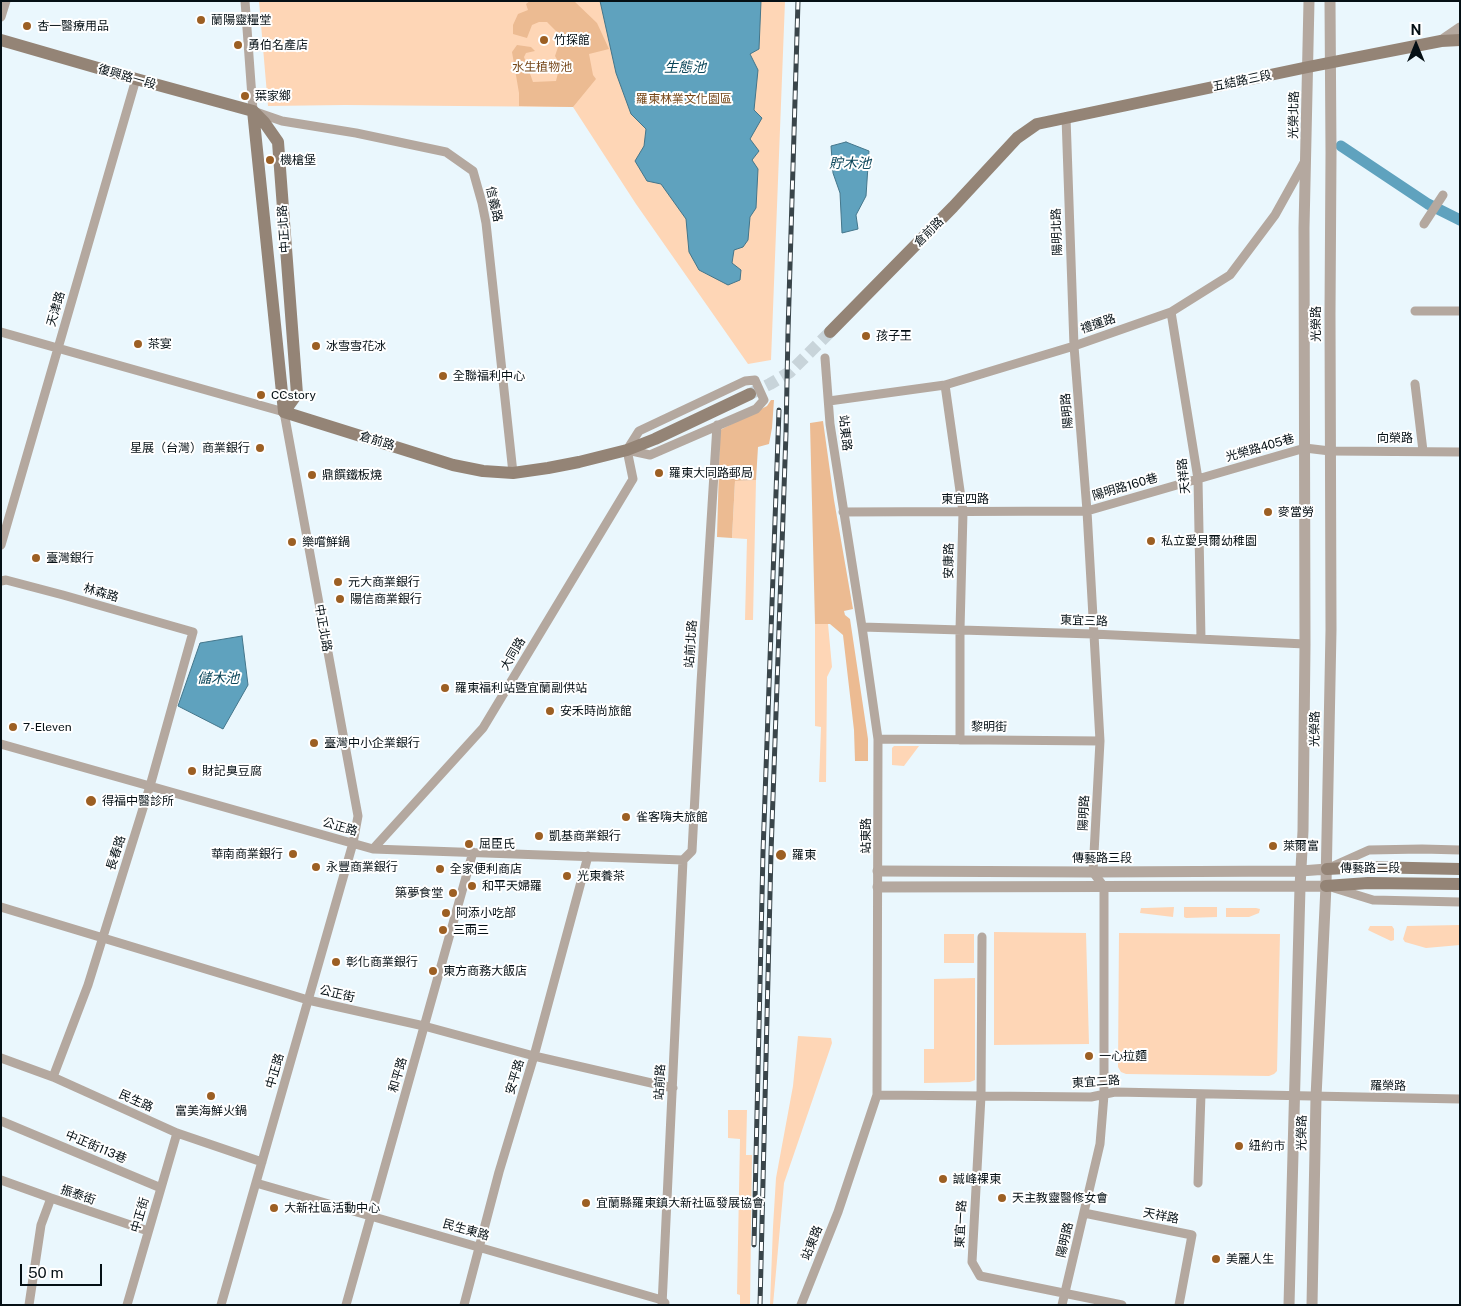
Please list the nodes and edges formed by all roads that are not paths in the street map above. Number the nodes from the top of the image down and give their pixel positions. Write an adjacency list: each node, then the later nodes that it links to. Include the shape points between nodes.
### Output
1 (6, 1): 5 (street)
2 (245, 1): 13 (street, 中正北路)
3 (1309, 1): 11 (street, 光榮北路)
4 (1330, 1): 10 (street)
5 (1, 17)
6 (1460, 28): 9 (street)
7 (1, 40): 12 (main road, 復興路一段)
8 (1460, 40): 9 (main road, 五結路三段)
9 (1441, 41): 10 (main road, 五結路三段)
10 (1330, 63): 11 (main road, 五結路三段); 36 (street, 光榮路)
11 (1308, 66): 14 (main road, 五結路三段); 16 (street, 光榮北路)
12 (136, 79): 13 (main road, 復興路一段); 26 (street, 天津路)
13 (253, 111): 32 (main road, 中正北路); 32 (main road, 中正北路, via 278,142 297,394); 39 (street, 信義路, via 282,121 446,152 473,171 486,224)
14 (1066, 117): 15 (main road, 五結路三段); 25 (street, 陽明北路)
15 (1026, 130): 24 (main road, 倉前路)
16 (1306, 159): 19 (street, 光榮北路); 22 (street, 禮運路, via 1275,214 1230,275)
17 (1443, 195): 18 (street)
18 (1424, 224)
19 (1304, 228): 34 (street, 光榮路)
20 (1415, 311): 21 (street)
21 (1460, 311)
22 (1171, 312): 25 (street, 禮運路); 40 (street, 天祥路)
23 (1, 332): 26 (street, 倉前路)
24 (830, 332)
25 (1074, 346): 29 (street, 禮運路); 41 (street, 陽明路)
26 (58, 348): 32 (street, 倉前路); 44 (street, 天津路)
27 (825, 358): 31 (street, 站東路)
28 (1415, 384): 37 (street)
29 (945, 385): 31 (street, 禮運路); 43 (street, 安康路)
30 (750, 394): 35 (main road, 倉前路)
31 (828, 401): 42 (street, 站東路)
32 (284, 412): 39 (main road, 倉前路, via 452,465); 57 (street, 中正北路, via 358,816)
33 (717, 425): 35 (street, via 650,455); 35 (street, via 756,409 764,400 755,380 745,381 638,430); 62 (street, 站前北路, via 692,851)
34 (1305, 448): 36 (street, 光榮路405巷); 40 (street, 光榮路405巷); 51 (street, 光榮路)
35 (627, 450): 39 (main road, 倉前路); 58 (street, 大同路, via 633,479 483,728)
36 (1330, 451): 37 (street, 向榮路); 63 (street, 光榮路)
37 (1423, 451): 38 (street, 向榮路)
38 (1460, 452)
39 (513, 473)
40 (1198, 479): 41 (street, 陽明路160巷); 50 (street, 天祥路)
41 (1087, 511): 43 (street, 東宜四路); 49 (street, 陽明路)
42 (843, 512): 43 (street, 東宜四路); 46 (street, 站東路)
43 (963, 512): 47 (street, 安康路)
44 (1, 545)
45 (1, 581): 48 (street, 林森路, via 54,592)
46 (862, 627): 47 (street, 東宜三路); 52 (street, 站東路)
47 (960, 630): 49 (street, 東宜三路); 53 (street, 安康路)
48 (194, 632): 56 (street, 長春路)
49 (1094, 634): 50 (street, 東宜三路); 54 (street, 陽明路)
50 (1201, 639): 51 (street, 東宜三路)
51 (1305, 644): 66 (street, 光榮路)
52 (878, 738): 53 (street, 黎明街); 65 (street, 站東路)
53 (960, 740): 54 (street, 黎明街)
54 (1100, 741): 67 (street, 陽明路)
55 (1, 744): 56 (street, 公正路)
56 (150, 786): 57 (street, 公正路); 75 (street, 長春路)
57 (353, 843): 58 (street, 公正路); 77 (street, 中正路)
58 (374, 849): 60 (street, 公正路)
59 (1460, 850): 63 (street, 傳藝路二段, via 1369,850)
60 (473, 852): 61 (street, 公正路); 78 (street, 和平路)
61 (588, 856): 62 (street, 公正路); 79 (street, 安平路)
62 (683, 860): 82 (street, 站前路)
63 (1327, 869): 64 (main road, 傳藝路二段); 66 (street, 傳藝路三段); 71 (street, 光榮路)
64 (1460, 869)
65 (878, 871): 67 (street, 傳藝路三段); 69 (street, 站東路)
66 (1301, 871): 67 (street, 傳藝路三段); 70 (street, 光榮路)
67 (1093, 872): 72 (street)
68 (1460, 884): 71 (main road, 傳藝路二段)
69 (878, 886): 72 (street); 85 (street, 站東路)
70 (1300, 886): 71 (street); 72 (street); 87 (street, 光榮路)
71 (1326, 886): 73 (street, 傳藝路二段, via 1373,900); 88 (street, 光榮路)
72 (1104, 887): 83 (street, 陽明路)
73 (1460, 902)
74 (1, 907): 75 (street, 公正街)
75 (103, 937): 77 (street, 公正街); 81 (street, 長春路)
76 (982, 937): 86 (street, 東宜一路)
77 (308, 1000): 78 (street, 公正街); 92 (street, 中正路)
78 (424, 1026): 79 (street, 公正街); 99 (street, 和平路)
79 (534, 1056): 82 (street, 公正街); 101 (street, 安平路)
80 (1, 1058): 81 (street, 民生路)
81 (53, 1077): 91 (street, 民生路)
82 (673, 1088): 103 (street, 站前路)
83 (1104, 1094): 84 (street, 東宜二路); 86 (street, 東宜二路, via 1091,1097); 98 (street, 陽明路, via 1100,1144)
84 (1201, 1094): 87 (street, 東宜二路); 95 (street)
85 (877, 1095): 86 (street, 東宜二路); 109 (street, 站東路, via 838,1212)
86 (981, 1096): 102 (street, 東宜一路, via 972,1262 980,1276)
87 (1296, 1096): 88 (street, 東宜二路); 113 (street, 光榮路)
88 (1316, 1097): 89 (street, 羅榮路); 114 (street, 光榮路)
89 (1460, 1100)
90 (1, 1121): 96 (street, 中正街113巷)
91 (177, 1133): 92 (street, 民生路); 96 (street, 中正街)
92 (262, 1162): 94 (street, 中正路)
93 (1, 1180): 97 (street, 振泰街)
94 (256, 1183): 99 (street, 民生東路); 106 (street, 中正路)
95 (1198, 1183)
96 (160, 1188): 100 (street, 中正街)
97 (51, 1198): 100 (street, 振泰街); 104 (street, via 40,1225)
98 (1084, 1213): 102 (street, 陽明路); 112 (street, 天祥路, via 1192,1235)
99 (371, 1216): 101 (street, 民生東路); 107 (street, 和平路)
100 (148, 1231): 105 (street, 中正街)
101 (479, 1246): 103 (street, 民生東路); 108 (street, 安平路)
102 (1065, 1292): 110 (street, 陽明路); 111 (street, 東宜一路)
103 (664, 1303)
104 (29, 1305)
105 (127, 1305)
106 (221, 1305)
107 (346, 1305)
108 (464, 1305)
109 (801, 1305)
110 (1062, 1305)
111 (1122, 1305)
112 (1179, 1305)
113 (1289, 1305)
114 (1312, 1305)

